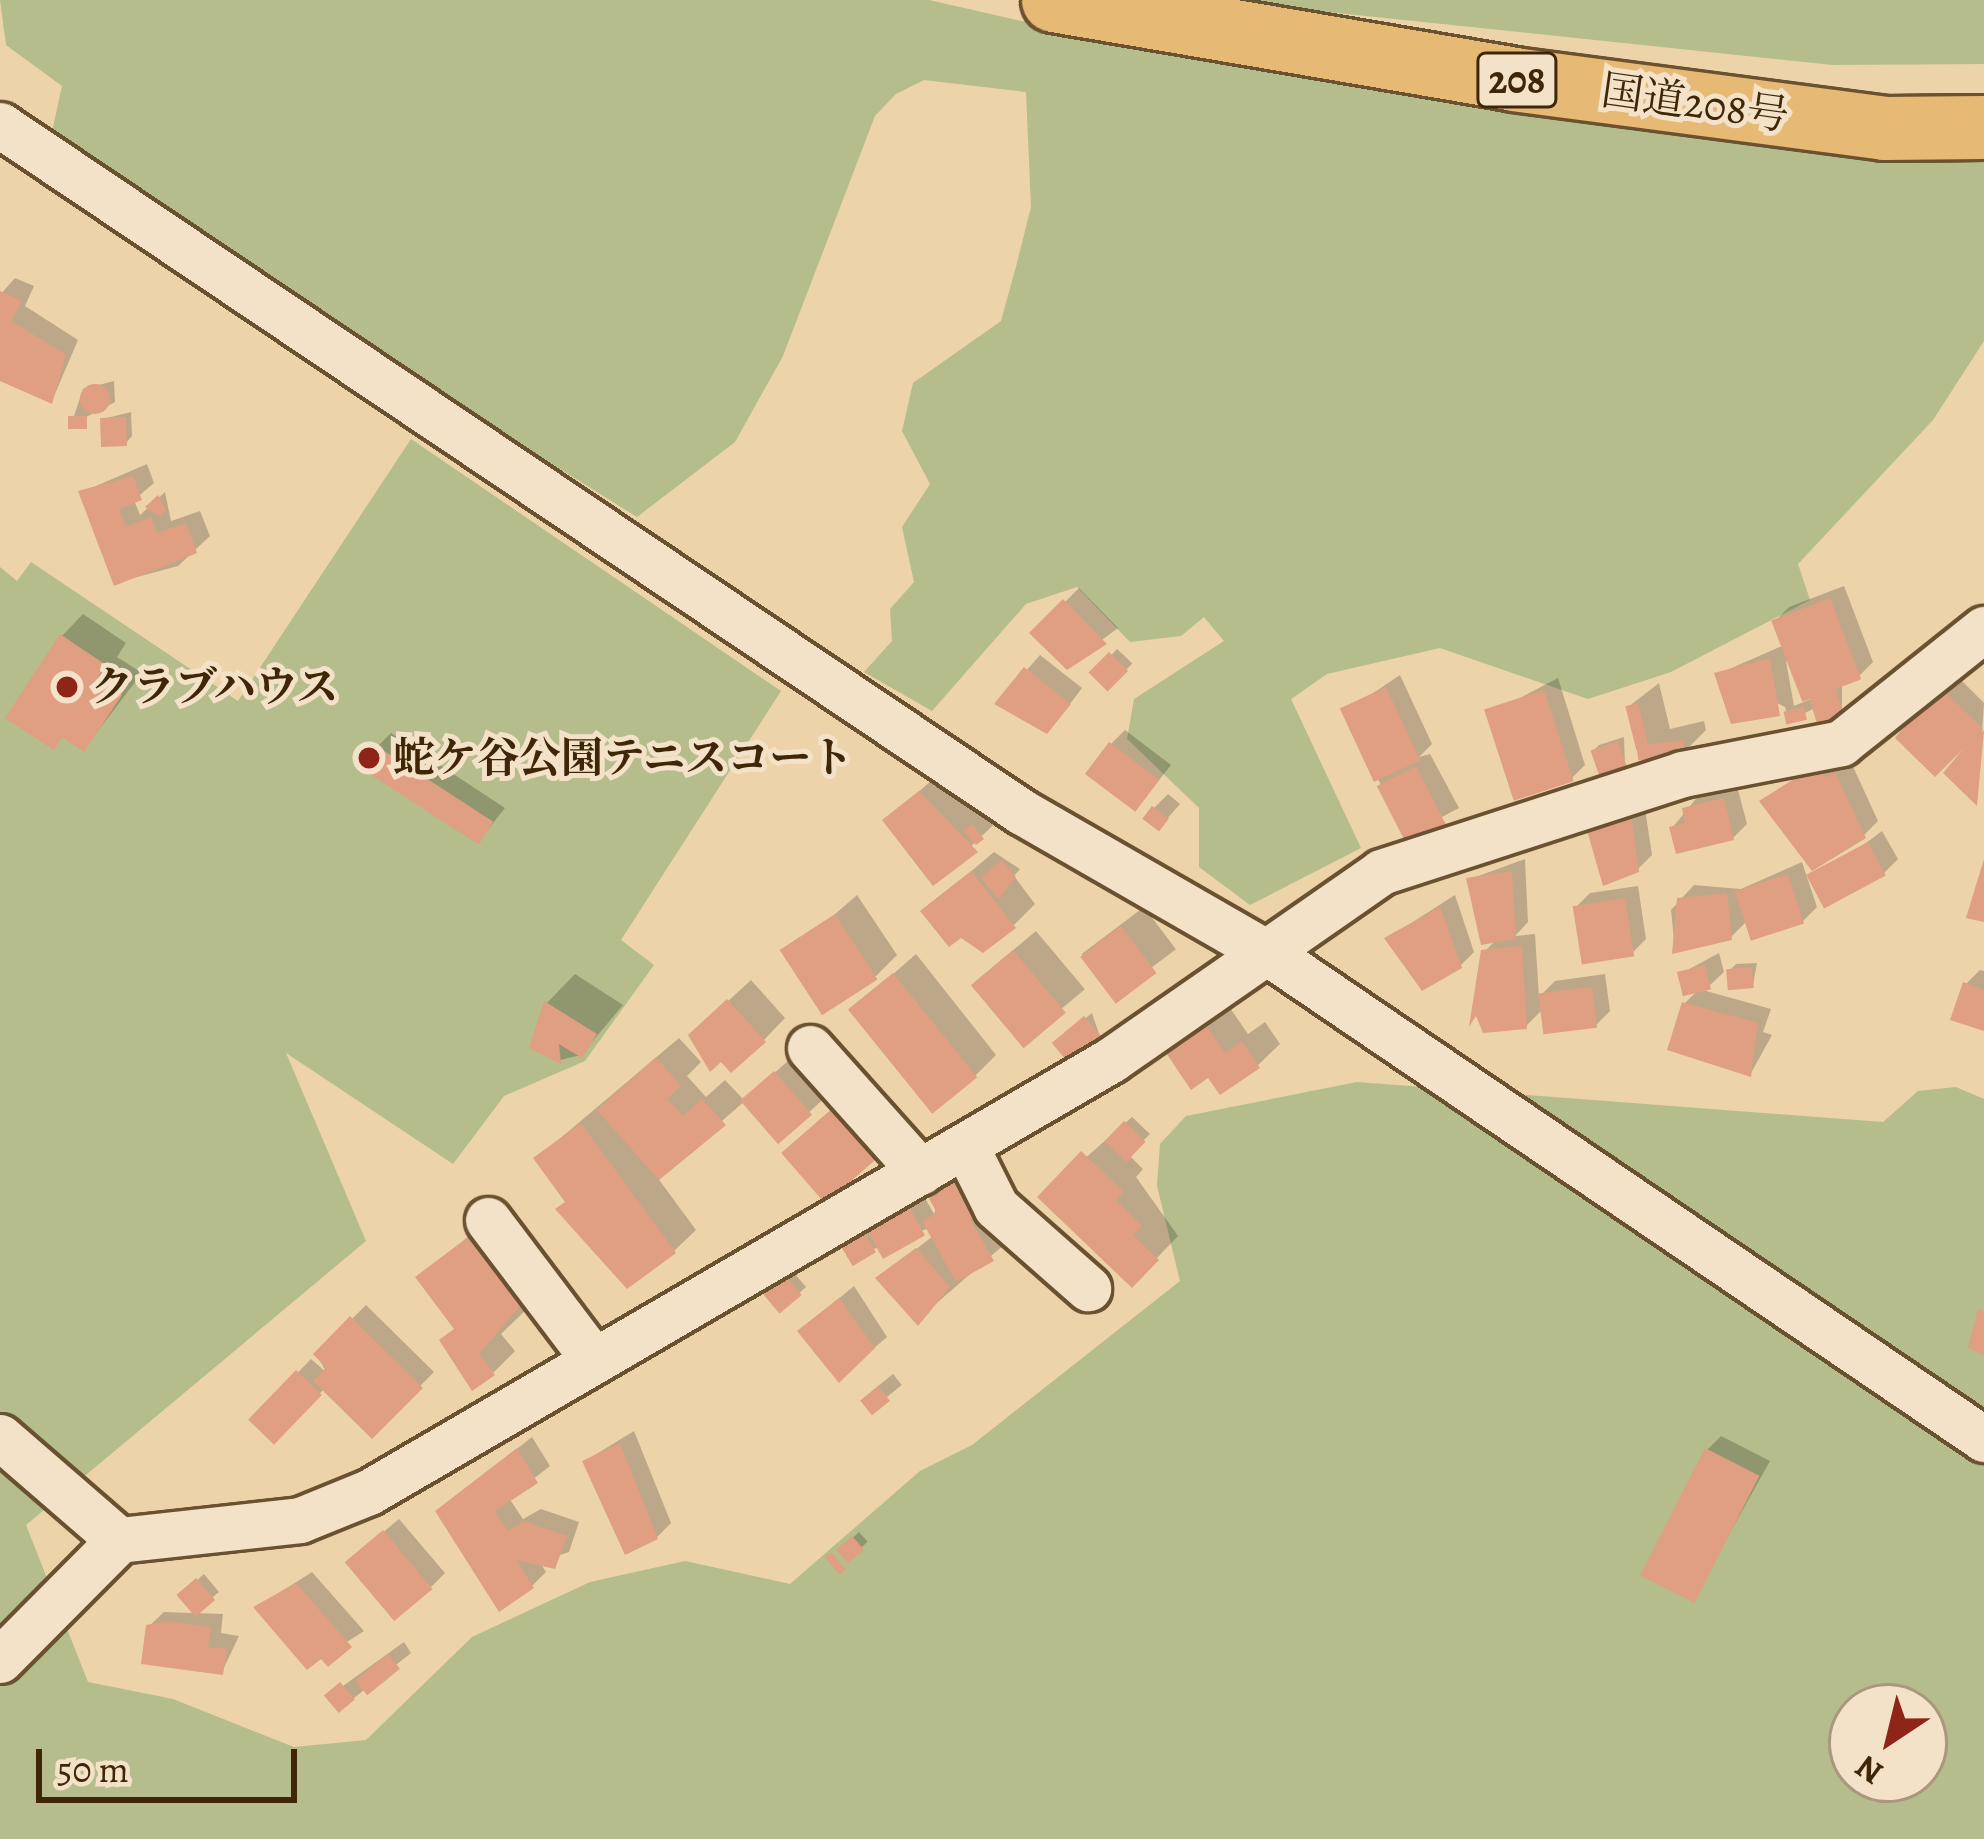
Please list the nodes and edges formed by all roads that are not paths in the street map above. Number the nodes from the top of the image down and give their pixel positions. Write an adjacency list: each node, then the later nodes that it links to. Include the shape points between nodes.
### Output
1 (1053, 0): 3 (highway, 国道208号 / 208, via 1537,82 1884,128)
2 (0, 124): 5 (street, via 1022,812)
3 (1984, 128)
4 (1984, 629): 5 (street, via 1841,742 1682,774 1381,872)
5 (1270, 956): 7 (street); 13 (street)
6 (810, 1048): 8 (street)
7 (966, 1147): 8 (street); 10 (street, via 996,1207)
8 (921, 1172): 11 (street)
9 (488, 1220): 11 (street)
10 (1088, 1288)
11 (592, 1359): 14 (street, via 369,1492 300,1520)
12 (0, 1437): 14 (street)
13 (1984, 1439)
14 (119, 1540): 15 (street)
15 (0, 1660)

